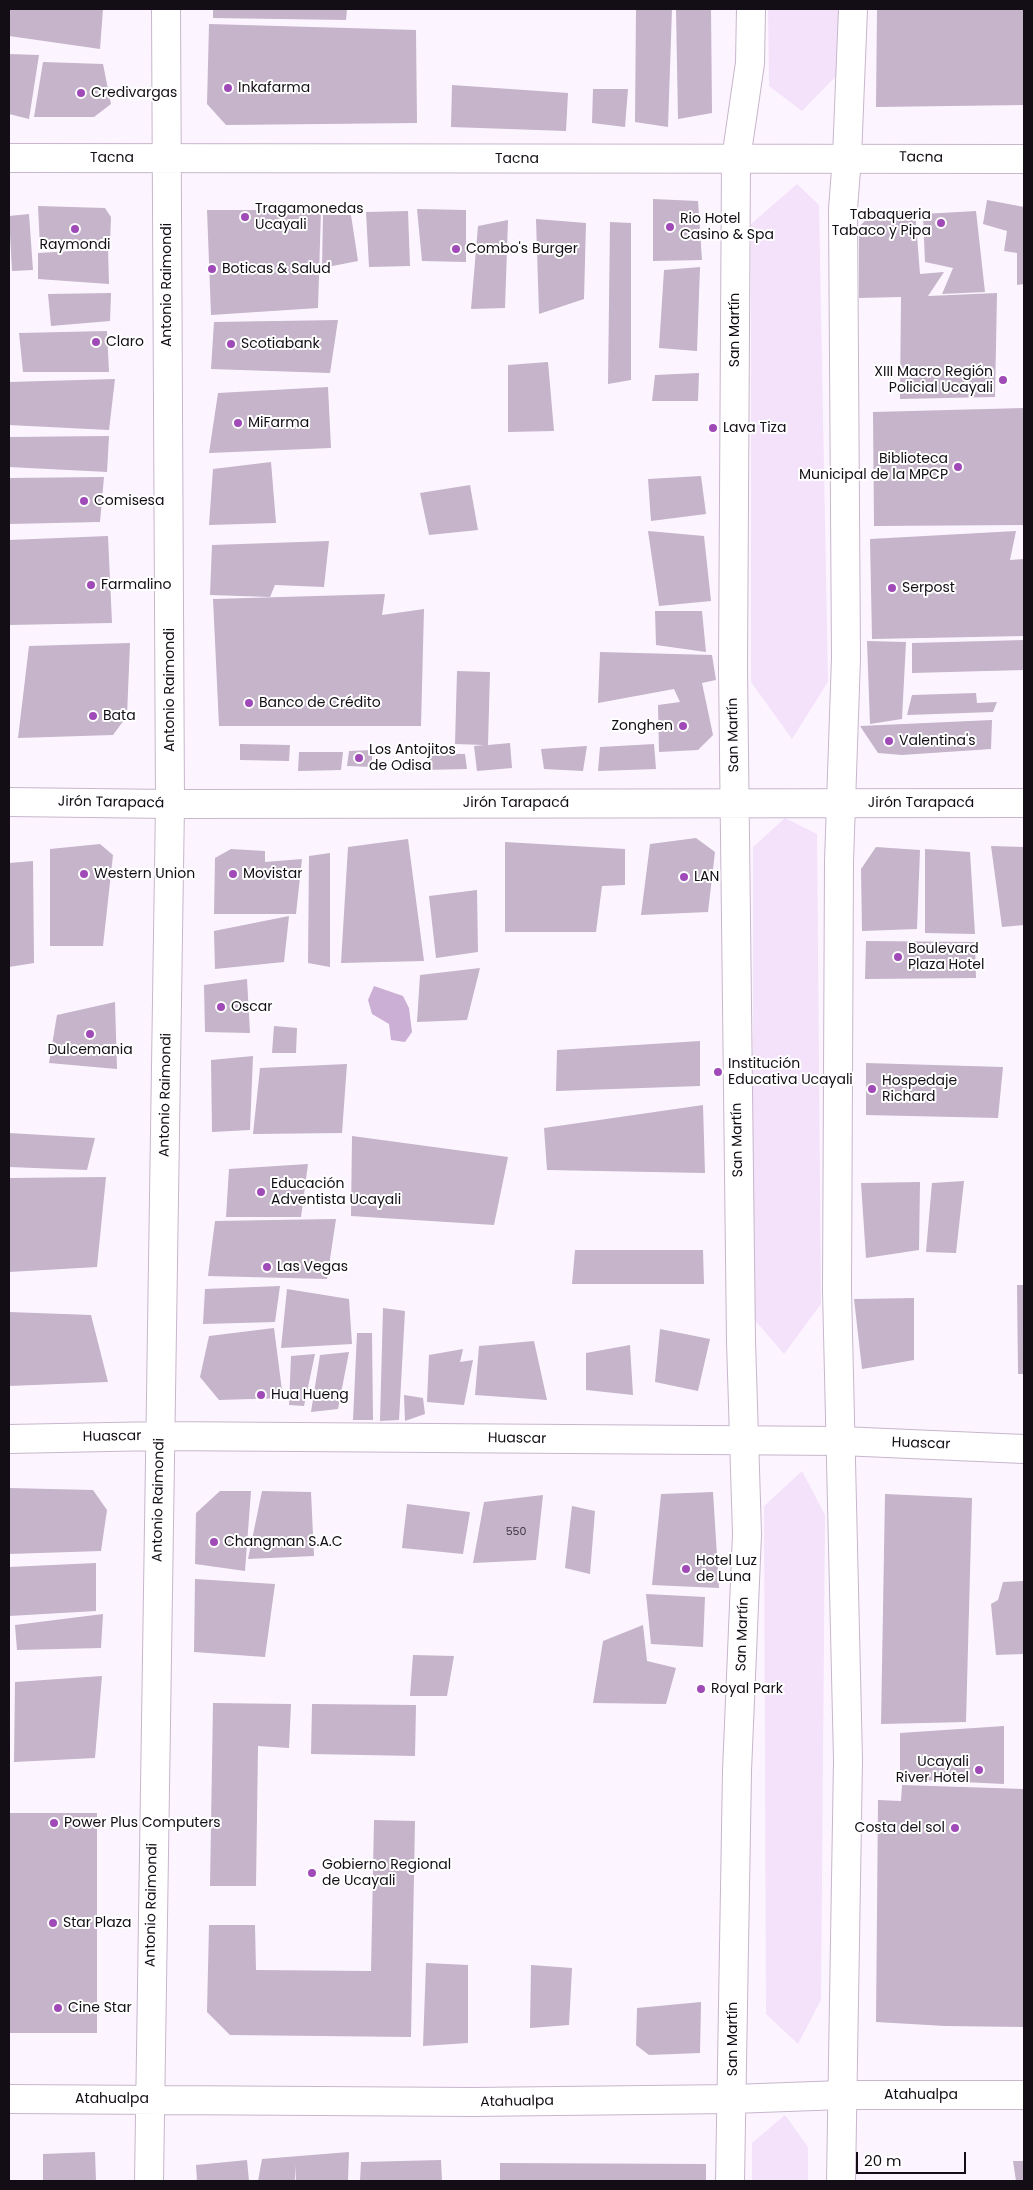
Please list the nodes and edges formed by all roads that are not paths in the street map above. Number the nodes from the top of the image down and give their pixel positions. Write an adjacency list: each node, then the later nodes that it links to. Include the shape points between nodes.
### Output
1 (166, 9): 6 (street, Antonio Raimondi)
2 (751, 9): 7 (street, San Martín, via 750,63)
3 (853, 9): 4 (street)
4 (847, 157): 7 (street, Tacna); 8 (street, Tacna); 11 (street, via 843,209 846,658)
5 (9, 158): 6 (street, Tacna)
6 (166, 158): 7 (street, Tacna); 12 (street, Antonio Raimondi)
7 (736, 159): 10 (street, San Martín, via 733,668)
8 (1024, 159)
9 (9, 802): 12 (street, Jirón Tarapacá)
10 (736, 803): 11 (street, Jirón Tarapacá); 12 (street, Jirón Tarapacá); 17 (street, San Martín, via 734,861)
11 (840, 803): 13 (street, Jirón Tarapacá); 16 (street, via 837,1290)
12 (170, 804): 14 (street, Antonio Raimondi)
13 (1024, 804)
14 (160, 1436): 15 (street, Huascar); 17 (street, Huascar); 22 (street, Antonio Raimondi)
15 (9, 1439)
16 (841, 1441): 17 (street, Huascar); 18 (street, Huascar); 19 (street, via 848,1760)
17 (743, 1442): 23 (street, San Martín, via 747,1534 736,1800)
18 (1024, 1449)
19 (842, 2095): 20 (street, Atahualpa); 23 (street, Atahualpa); 26 (street)
20 (1024, 2095)
21 (9, 2099): 22 (street, Atahualpa)
22 (149, 2099): 23 (street, Atahualpa, via 472,2102); 24 (street, Antonio Raimondi)
23 (733, 2099): 25 (street, San Martín)
24 (149, 2181)
25 (730, 2181)
26 (841, 2181)

